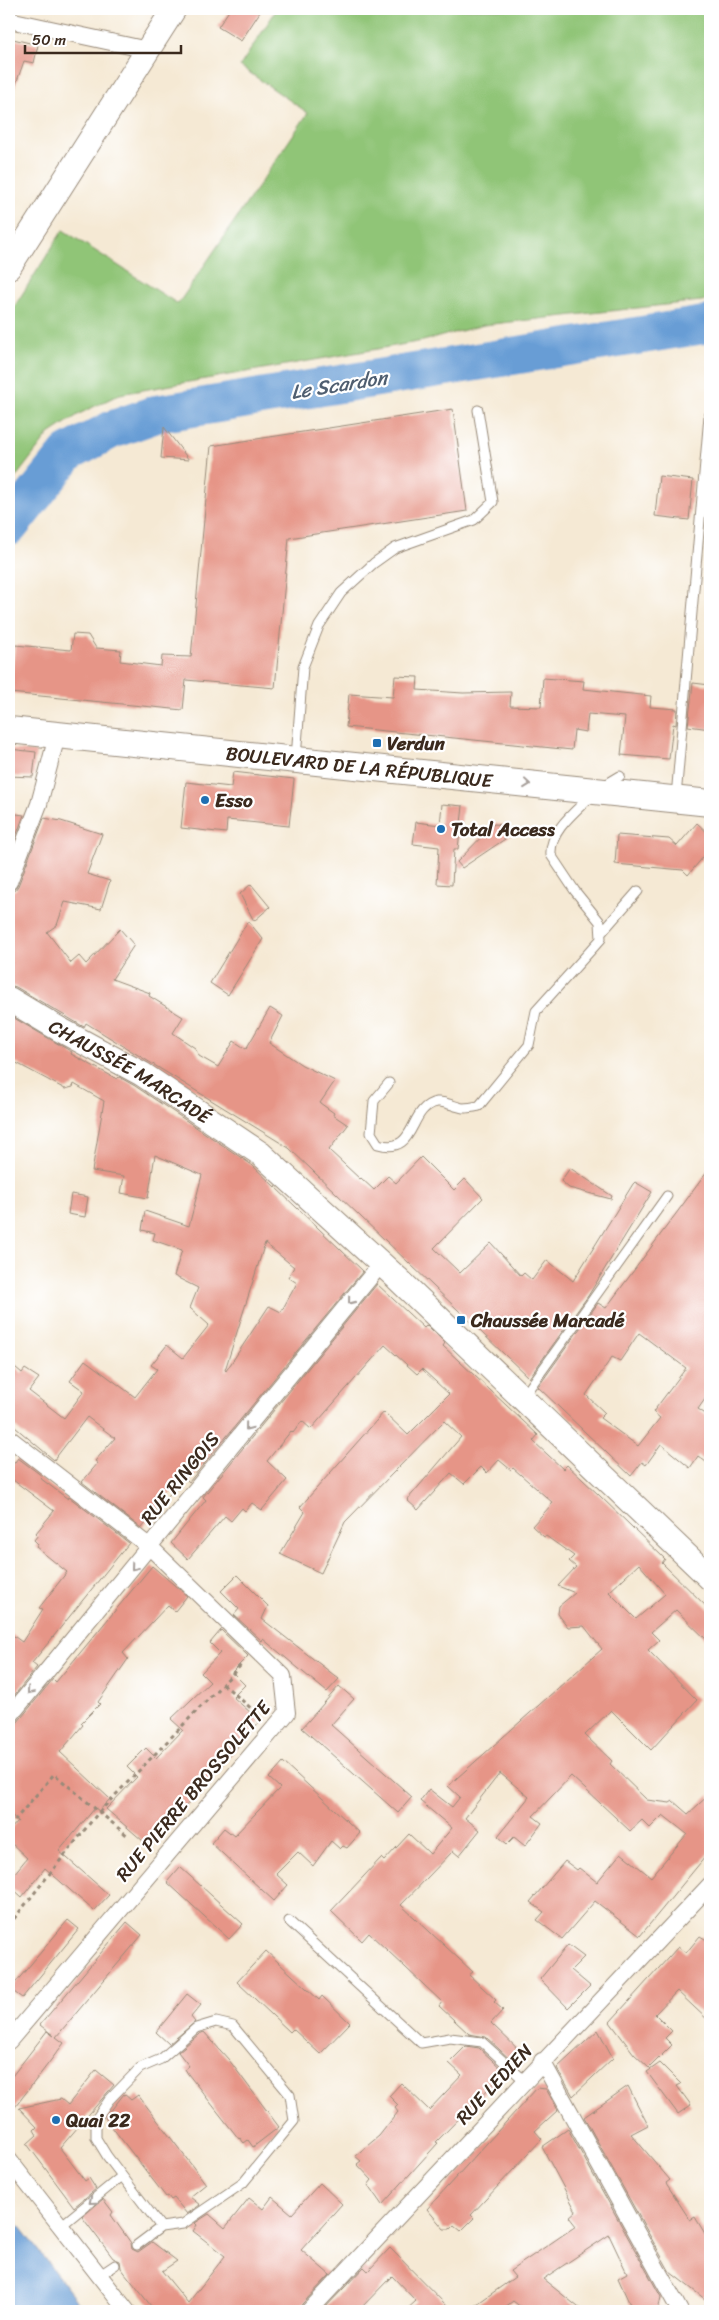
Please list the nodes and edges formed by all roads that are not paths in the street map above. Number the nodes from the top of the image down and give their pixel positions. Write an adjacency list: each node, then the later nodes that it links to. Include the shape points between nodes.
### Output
1 (174, 9): 3 (street)
2 (9, 20): 3 (street)
3 (148, 50): 4 (street)
4 (9, 267)
5 (478, 410): 10 (lane, via 493,502 474,520 395,548 341,592 319,626 303,667)
6 (709, 416): 13 (lane)
7 (9, 714): 10 (main road, BOULEVARD DE LA RÉPUBLIQUE)
8 (9, 730): 9 (main road, BOULEVARD DE LA RÉPUBLIQUE)
9 (57, 736): 10 (main road, BOULEVARD DE LA RÉPUBLIQUE); 16 (street, via 39,804)
10 (297, 753): 11 (main road, BOULEVARD DE LA RÉPUBLIQUE); 14 (main road, BOULEVARD DE LA RÉPUBLIQUE, one-way to 14)
11 (620, 776): 13 (main road, BOULEVARD DE LA RÉPUBLIQUE); 14 (lane)
12 (710, 785): 13 (main road, BOULEVARD DE LA RÉPUBLIQUE)
13 (677, 790): 14 (main road, BOULEVARD DE LA RÉPUBLIQUE); 15 (main road, BOULEVARD DE LA RÉPUBLIQUE)
14 (596, 791): 18 (lane, via 568,819 550,847 551,854 575,891 600,922)
15 (710, 803)
16 (9, 882)
17 (638, 890): 18 (lane)
18 (602, 932): 20 (lane, via 601,939 536,1012 529,1045 479,1106 465,1108 438,1102 424,1108 401,1144 390,1148 378,1144 371,1133 374,1101)
19 (9, 999): 22 (street, CHAUSSÉE MARCADÉ, via 142,1074 260,1154)
20 (389, 1083)
21 (667, 1196): 23 (lane)
22 (381, 1264): 23 (street, CHAUSSÉE MARCADÉ); 25 (street, RUE RINGOIS, one-way to 25)
23 (522, 1398): 26 (street, CHAUSSÉE MARCADÉ)
24 (9, 1438): 25 (street, RUE PIERRE BROSSOLETTE)
25 (150, 1548): 27 (street, RUE RINGOIS, one-way to 27); 30 (street, RUE PIERRE BROSSOLETTE, via 283,1676 287,1713)
26 (710, 1578)
27 (9, 1717)
28 (710, 1884): 31 (street, RUE LEDIEN)
29 (289, 1921): 32 (lane, via 421,2043 450,2038 482,2042)
30 (9, 2041)
31 (542, 2061): 32 (street, RUE LEDIEN); 42 (street)
32 (525, 2081): 41 (street, RUE LEDIEN)
33 (9, 2160): 35 (street)
34 (122, 2176): 35 (lane, one-way to 35); 36 (lane); 36 (lane, via 96,2138 96,2119 109,2100 140,2068 161,2059 196,2028 216,2022 233,2026 290,2095 294,2121 243,2183 183,2224)
35 (62, 2226): 39 (street)
36 (161, 2227): 37 (lane)
37 (136, 2245)
38 (115, 2265): 39 (lane)
39 (100, 2276): 40 (street)
40 (127, 2311)
41 (309, 2311)
42 (680, 2311)

